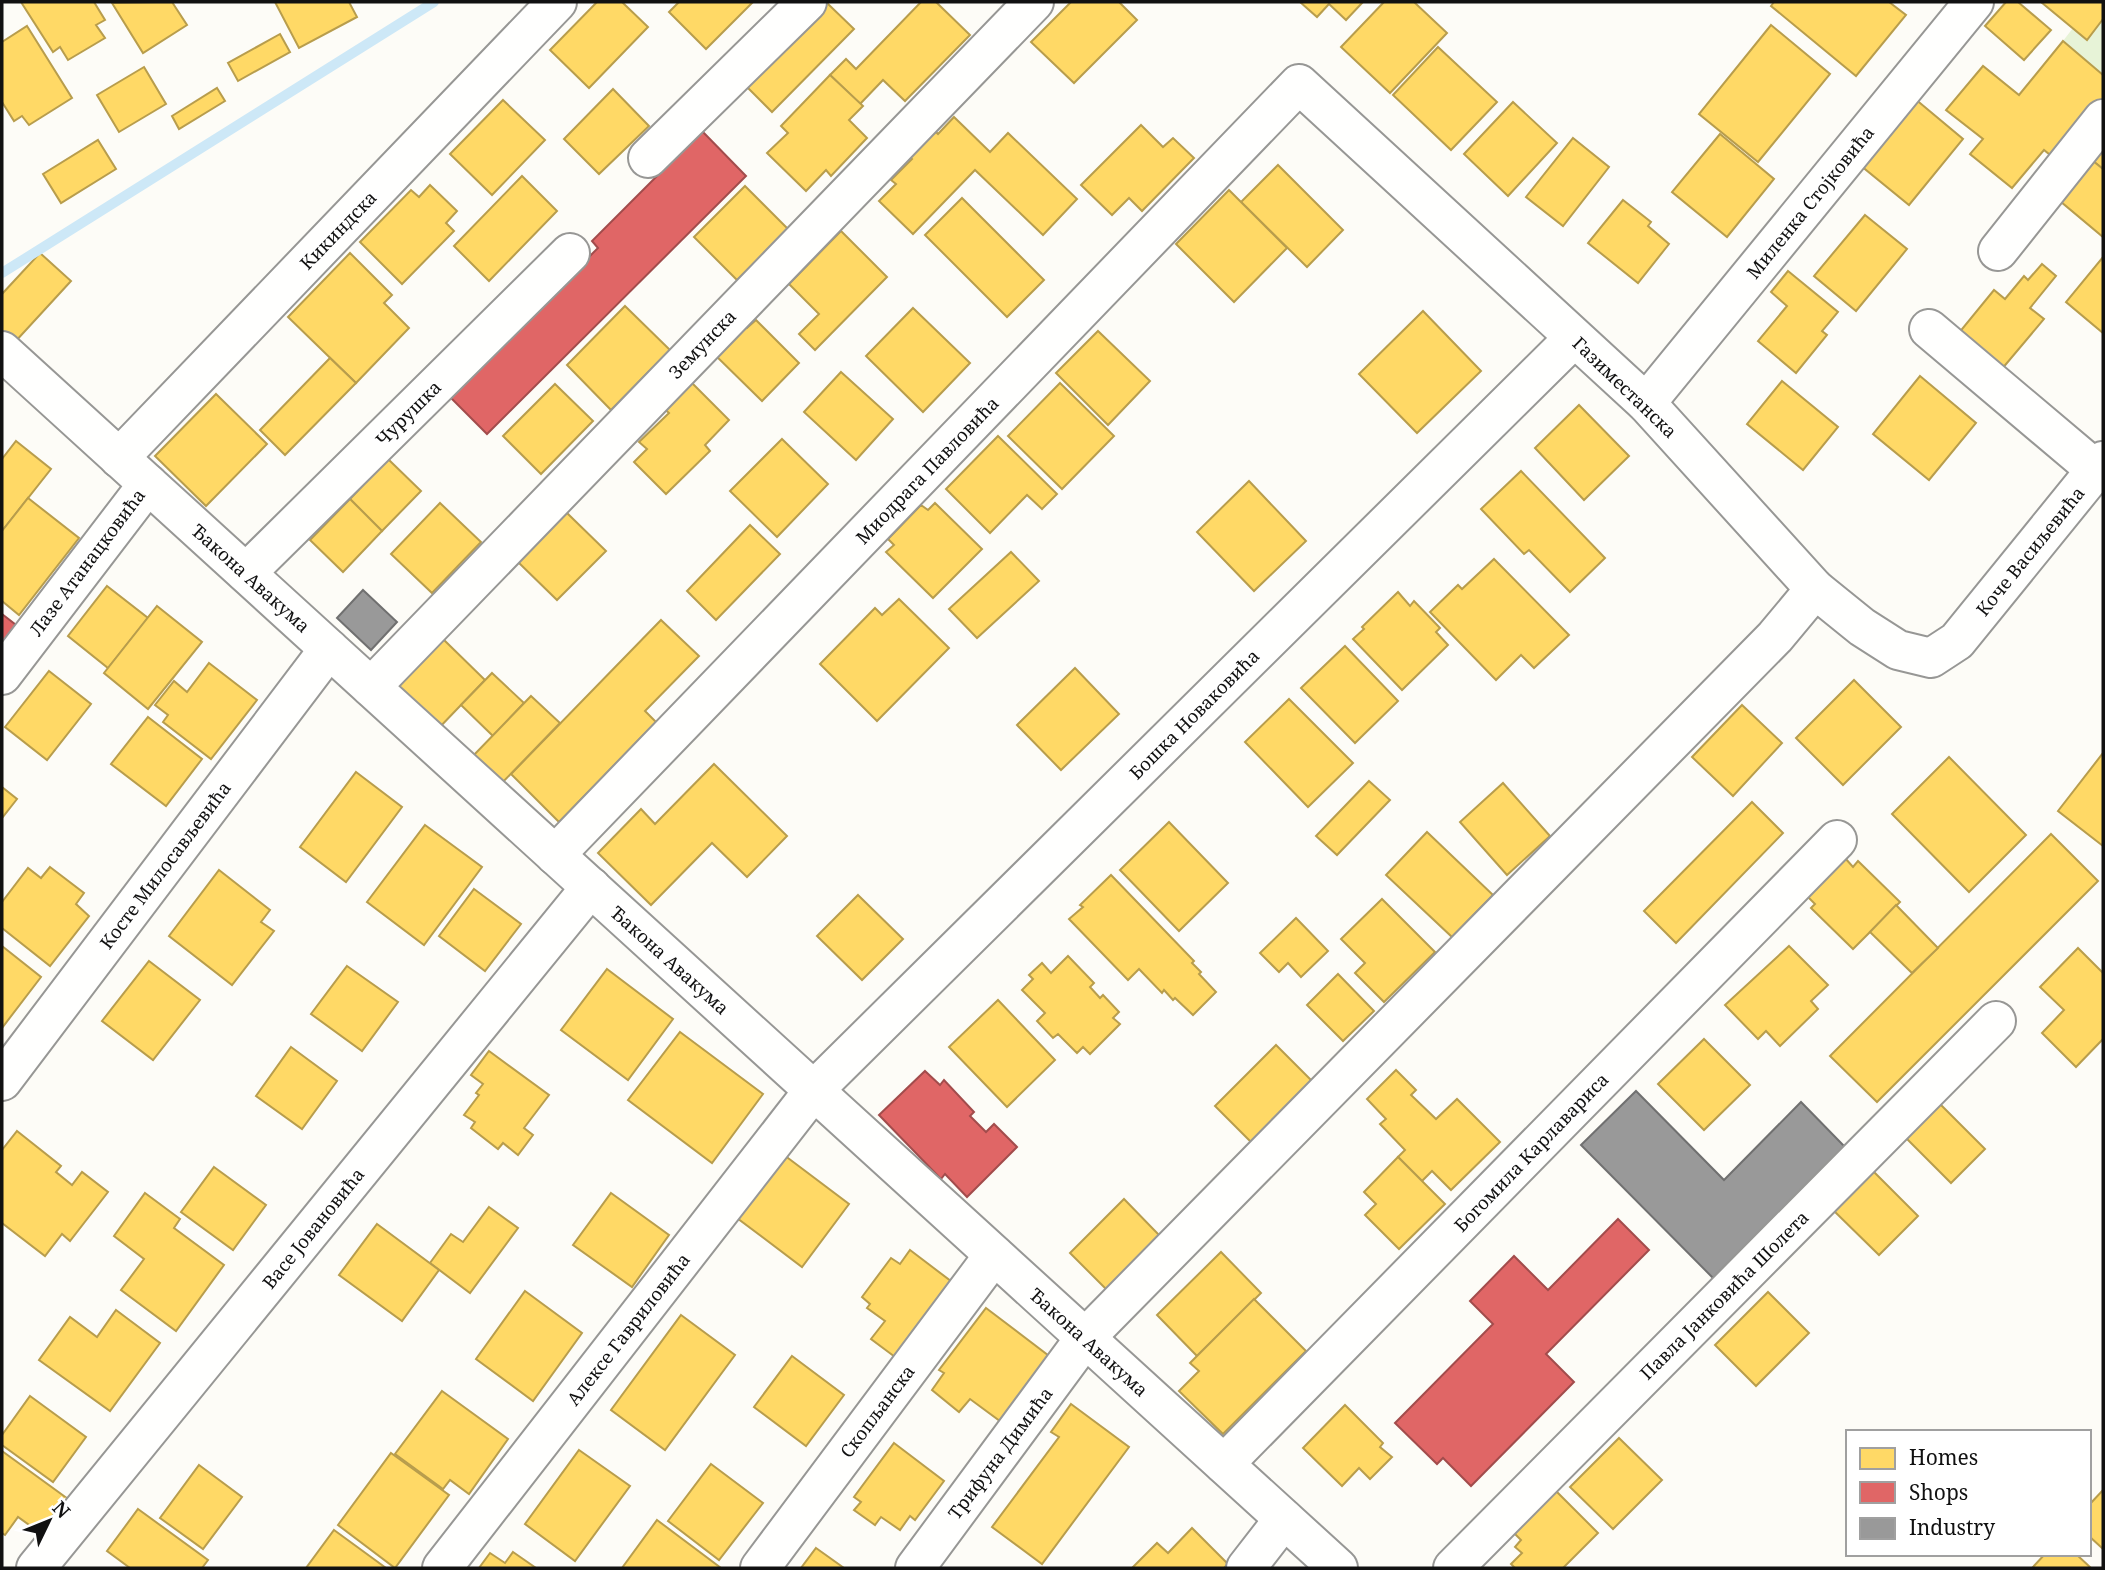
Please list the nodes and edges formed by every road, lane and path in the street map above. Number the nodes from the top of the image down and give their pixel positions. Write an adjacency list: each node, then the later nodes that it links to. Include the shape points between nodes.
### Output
1 (557, 2): 14 (street, Кикиндска)
2 (807, 2): 7 (street)
3 (1034, 2): 22 (street, Земунска)
4 (1974, 2): 13 (street, Миленка Стојковића)
5 (1299, 84): 11 (street, Газиместанска); 24 (street, Миодрага Павловића)
6 (2103, 119): 8 (street)
7 (648, 158)
8 (1998, 251)
9 (570, 253): 17 (street, Чурушка)
10 (1929, 328): 15 (street)
11 (1574, 338): 13 (street, Газиместанска); 28 (street, Бошка Новаковића)
12 (2, 351): 14 (street, Ђакона Авакума)
13 (1646, 402): 18 (street, Газиместанска)
14 (119, 458): 16 (street, Ђакона Авакума)
15 (2100, 466): 19 (street, Коче Васиљевића)
16 (148, 484): 17 (street, Ђакона Авакума); 21 (street, Лазе Атанацковића)
17 (246, 573): 20 (street, Ђакона Авакума)
18 (1815, 589): 19 (street, Газиместанска, via 1898,650 1931,658); 30 (street, Трифуна Димића, via 1775,637)
19 (1957, 641)
20 (329, 649): 22 (street, Ђакона Авакума); 27 (street, Косте Милосављевића)
21 (2, 675)
22 (371, 687): 24 (street, Ђакона Авакума)
23 (1837, 840): 31 (street, Богомила Карлавариса)
24 (555, 855): 25 (street, Ђакона Авакума)
25 (591, 887): 28 (street, Ђакона Авакума); 33 (street, Васе Јовановића)
26 (1996, 1021): 39 (street, Павла Јанковића Шолета)
27 (2, 1081)
28 (814, 1090): 29 (street, Ђакона Авакума); 34 (street, Алексе Гавриловића)
29 (993, 1255): 30 (street, Ђакона Авакума); 35 (street, Скопљанска)
30 (1085, 1338): 31 (street, Ђакона Авакума); 36 (street, Трифуна Димића)
31 (1224, 1464): 32 (street, Ђакона Авакума)
32 (1284, 1519): 37 (street); 38 (street, Ђакона Авакума)
33 (36, 1568)
34 (442, 1568)
35 (760, 1568)
36 (915, 1568)
37 (1246, 1568)
38 (1338, 1568)
39 (1453, 1568)

